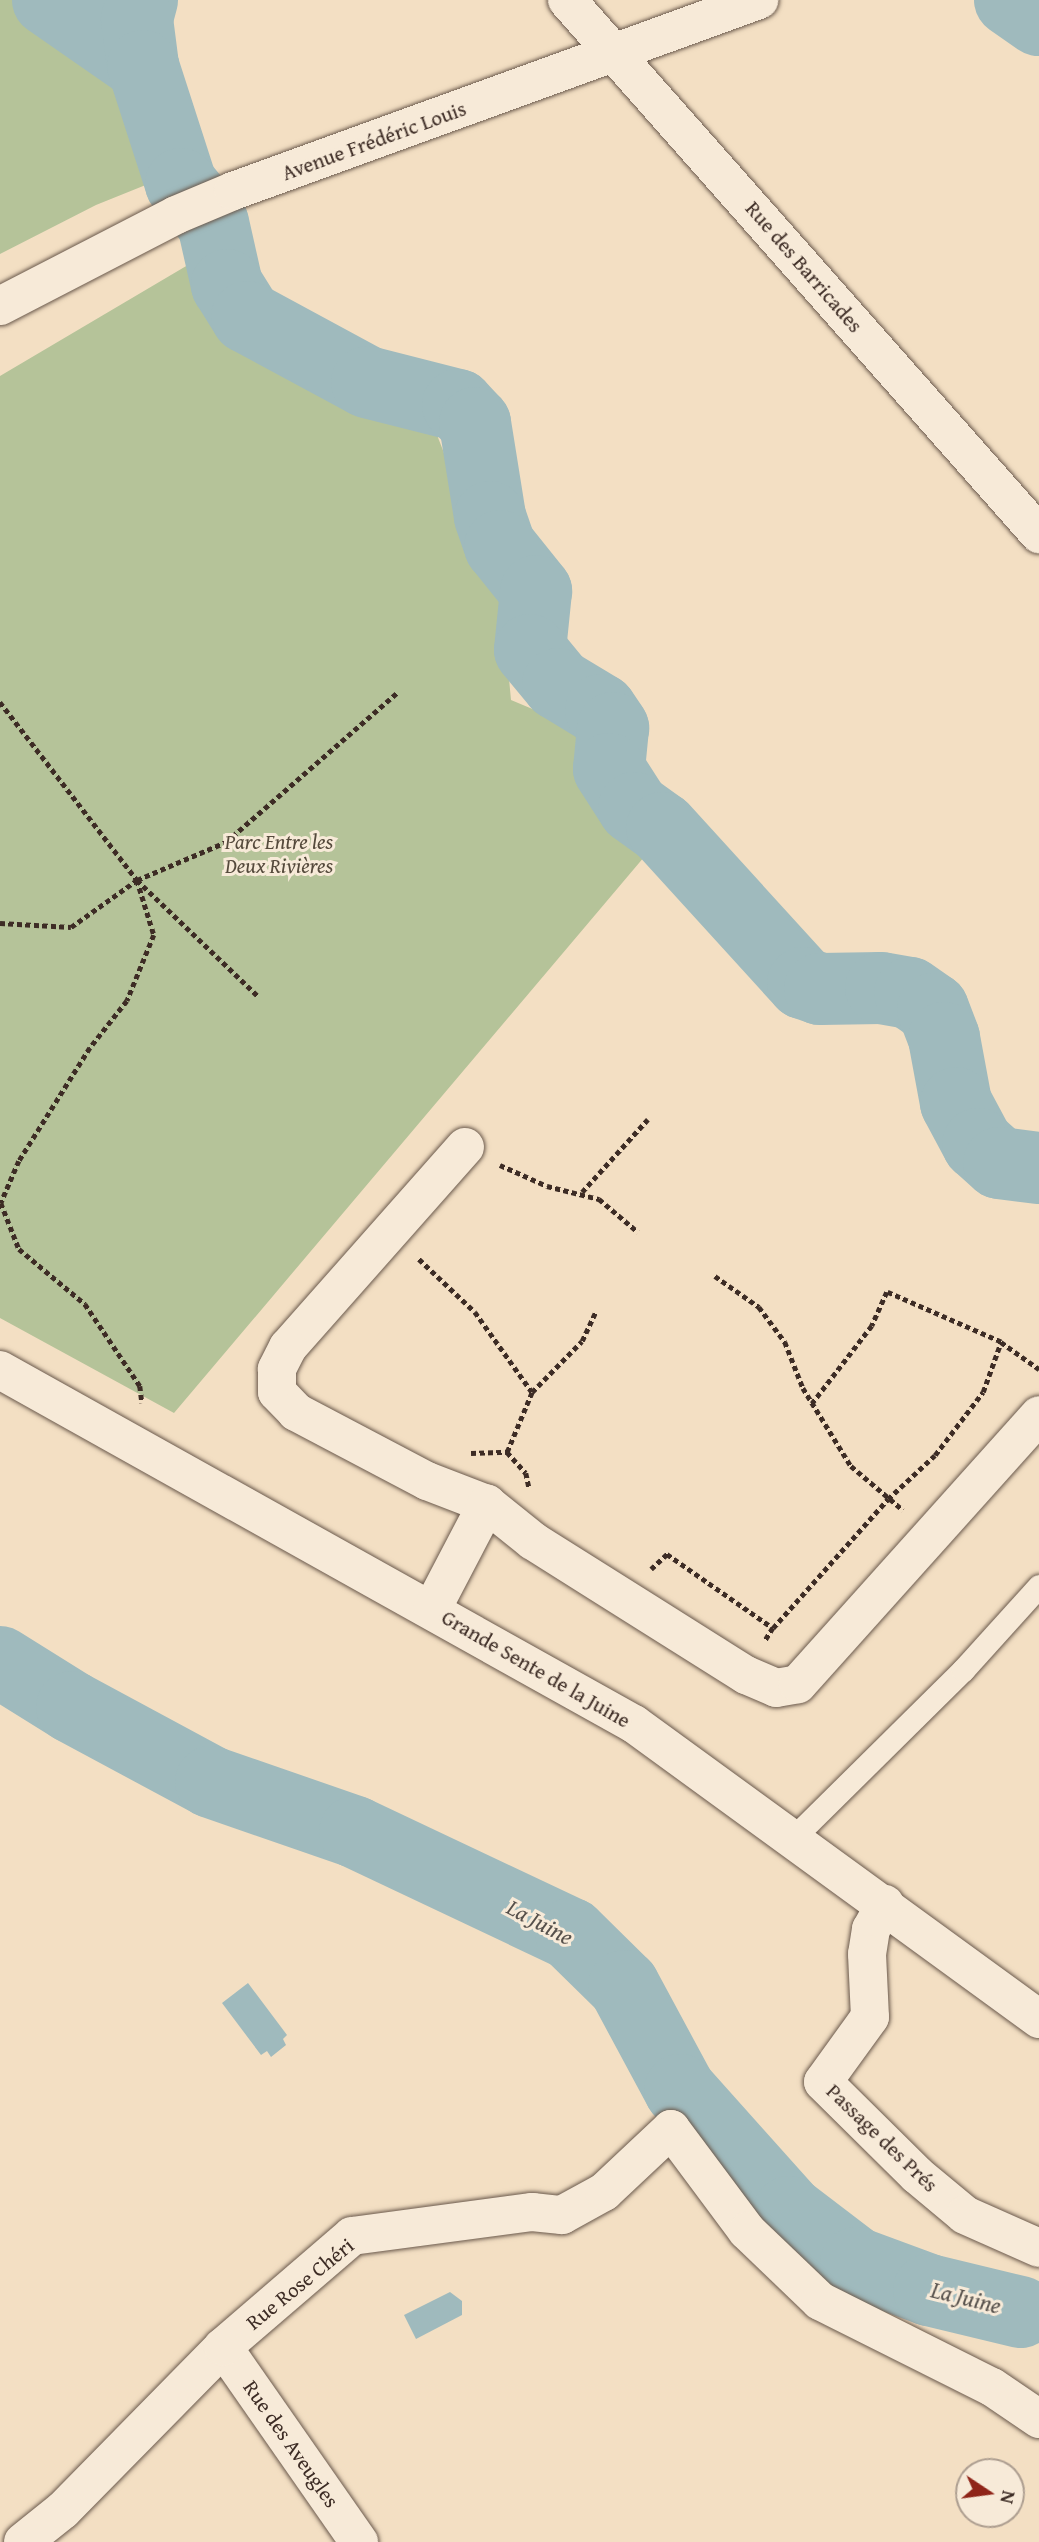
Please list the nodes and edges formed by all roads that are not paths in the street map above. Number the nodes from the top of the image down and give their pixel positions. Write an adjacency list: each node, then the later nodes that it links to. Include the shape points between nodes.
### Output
1 (567, 0): 3 (street, Rue des Barricades)
2 (759, 0): 3 (street, Avenue Frédéric Louis)
3 (617, 55): 4 (street, Avenue Frédéric Louis, via 233,191 176,215); 5 (street, Rue des Barricades)
4 (0, 306)
5 (1039, 534)
6 (465, 1147): 9 (street, via 288,1347 277,1369 277,1392 296,1412 427,1481)
7 (0, 1370): 11 (street, Grande Sente de la Juine)
8 (1039, 1415): 9 (street, via 798,1684 776,1688 746,1675 533,1541)
9 (487, 1504): 11 (street)
10 (1039, 1586): 12 (lane, via 963,1670)
11 (432, 1609): 12 (street, Grande Sente de la Juine, via 634,1724)
12 (793, 1838): 13 (street, Grande Sente de la Juine)
13 (885, 1904): 14 (street, Grande Sente de la Juine); 15 (street, Passage des Prés, via 871,1929 867,1954 870,2017 823,2082 917,2175 965,2215)
14 (1039, 2019)
15 (1039, 2248)
16 (223, 2347): 17 (street, Rue Rose Chéri, via 352,2236 532,2212 562,2215 604,2192 671,2129 747,2231 820,2301 992,2387); 18 (street, Rue Rose Chéri, via 63,2510); 19 (street, Rue des Aveugles)
17 (1039, 2419)
18 (23, 2542)
19 (359, 2542)

